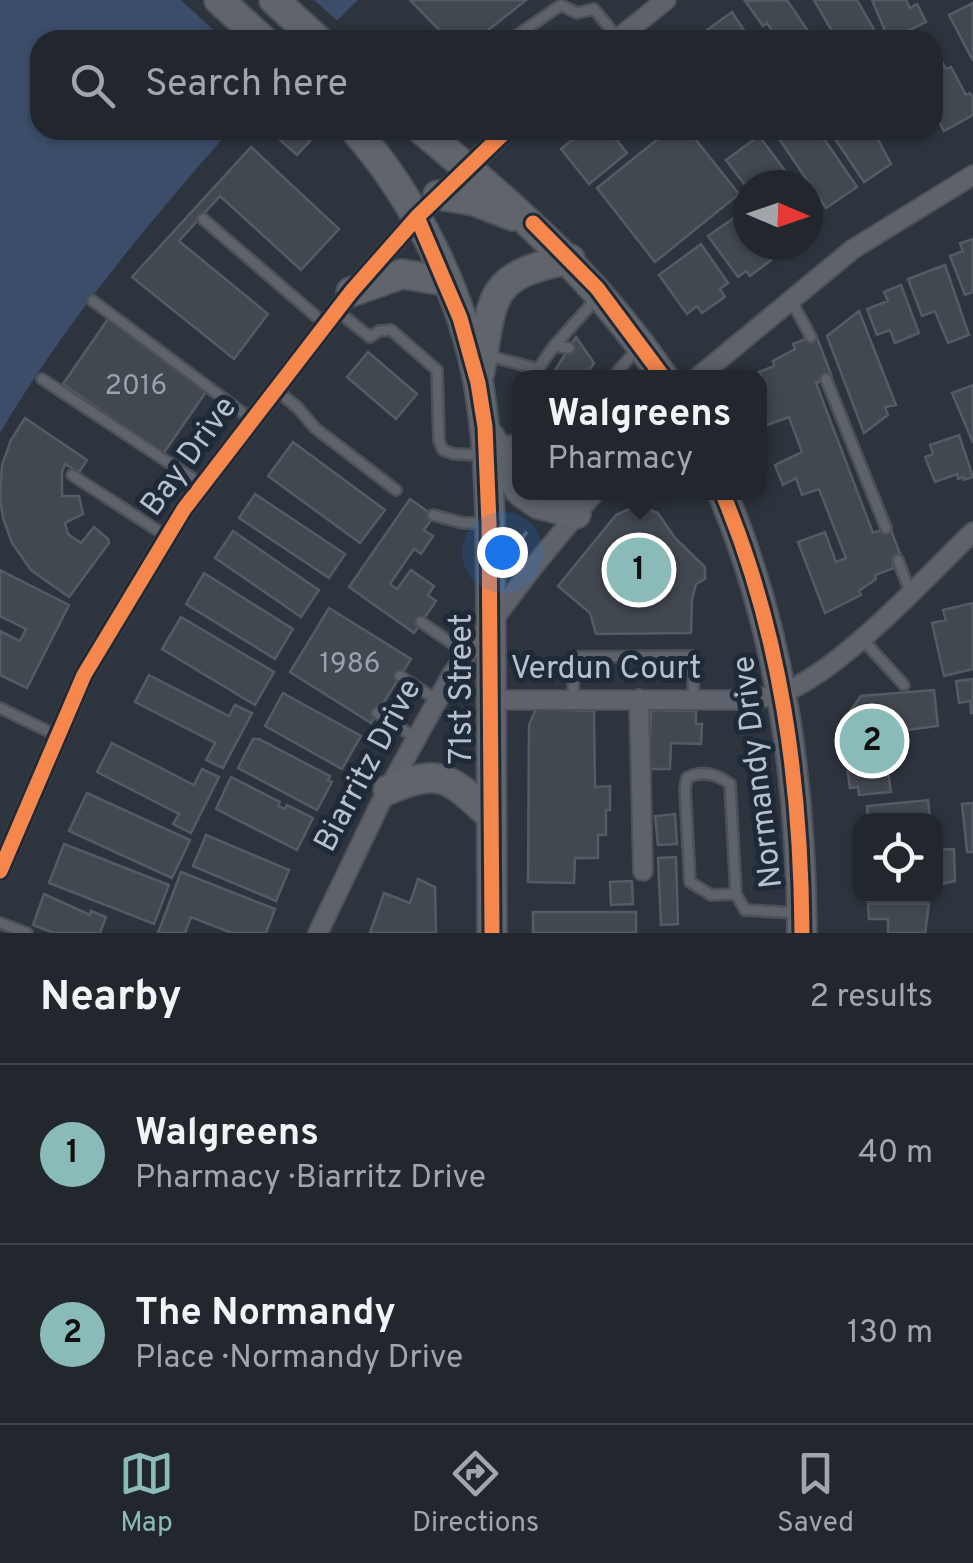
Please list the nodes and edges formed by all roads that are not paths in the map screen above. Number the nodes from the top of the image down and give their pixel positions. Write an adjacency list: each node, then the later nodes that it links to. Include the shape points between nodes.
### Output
1 (218, 0): 4 (main road)
2 (274, 0): 5 (main road)
3 (666, 0): 8 (street)
4 (252, 30)
5 (307, 30)
6 (524, 30): 7 (lane, via 560,5 577,13 594,9)
7 (610, 30)
8 (628, 30)
9 (362, 140): 15 (main road, 71st Street)
10 (434, 140): 12 (main road)
11 (494, 140): 12 (street, Bay Drive)
12 (466, 167): 14 (street, Bay Drive); 17 (main road)
13 (973, 176): 21 (street, via 854,249)
14 (438, 195): 15 (street, Bay Drive); 17 (main road)
15 (417, 217): 19 (main road, 71st Street); 23 (street, Bay Drive)
16 (202, 220): 23 (lane)
17 (533, 223): 18 (main road)
18 (570, 259): 20 (main road); 28 (main road, via 527,269 502,284)
19 (446, 282): 23 (main road, via 402,274); 36 (main road, 71st Street)
20 (602, 294): 25 (main road); 26 (lane)
21 (791, 300): 24 (lane); 33 (street)
22 (93, 301): 38 (lane)
23 (337, 308): 37 (street, Bay Drive); 39 (lane, via 370,337 391,330 437,370 443,450 454,454)
24 (811, 337)
25 (641, 345): 31 (lane); 32 (main road)
26 (554, 346): 27 (lane); 30 (lane)
27 (569, 348)
28 (483, 354): 29 (lane); 36 (main road)
29 (529, 370)
30 (542, 370)
31 (619, 370)
32 (658, 370)
33 (708, 370)
34 (42, 379): 42 (lane)
35 (826, 379): 50 (lane)
36 (478, 383): 39 (main road, 71st Street)
37 (274, 389): 38 (street, Bay Drive); 43 (lane)
38 (251, 418): 42 (street, Bay Drive)
39 (495, 441): 40 (main road); 49 (main road, 71st Street)
40 (512, 473)
41 (72, 475): 52 (lane)
42 (201, 484): 52 (street, Bay Drive)
43 (396, 490)
44 (528, 500): 47 (main road)
45 (588, 500): 47 (street, Biarritz Drive)
46 (725, 500): 61 (main road, Normandy Drive, via 764,611)
47 (576, 514): 56 (street, Biarritz Drive)
48 (433, 515): 49 (lane)
49 (489, 523): 56 (main road, 71st Street)
50 (886, 528)
51 (973, 532): 54 (street)
52 (166, 536): 69 (street, Bay Drive, via 84,675)
53 (898, 560): 54 (lane)
54 (910, 592): 57 (street)
55 (421, 622): 58 (lane)
56 (490, 623): 58 (street, Biarritz Drive); 65 (main road, 71st Street)
57 (861, 638): 60 (lane); 61 (street)
58 (467, 654): 62 (street, Biarritz Drive)
59 (400, 676): 62 (lane)
60 (904, 685)
61 (781, 694): 64 (street, Verdun Court); 77 (main road, Normandy Drive)
62 (445, 699): 70 (street, Biarritz Drive)
63 (639, 699): 64 (street, Verdun Court); 66 (street, Verdun Court); 74 (street)
64 (693, 699): 66 (lane, via 694,656 574,657)
65 (491, 700): 66 (street, Verdun Court); 72 (main road, 71st Street)
66 (574, 700)
67 (0, 708): 69 (lane)
68 (377, 713): 70 (lane)
69 (58, 736): 73 (street, Bay Drive)
70 (416, 738): 71 (street, Biarritz Drive)
71 (388, 790): 72 (main road, via 441,778); 79 (street, Biarritz Drive)
72 (491, 816): 80 (main road, 71st Street)
73 (0, 871)
74 (643, 871)
75 (736, 894): 75 (lane, via 730,784 714,774 694,774 684,789 690,882 711,895); 77 (lane, via 745,910)
76 (0, 923): 78 (lane)
77 (802, 923)
78 (27, 933)
79 (318, 933)
80 (492, 933)

